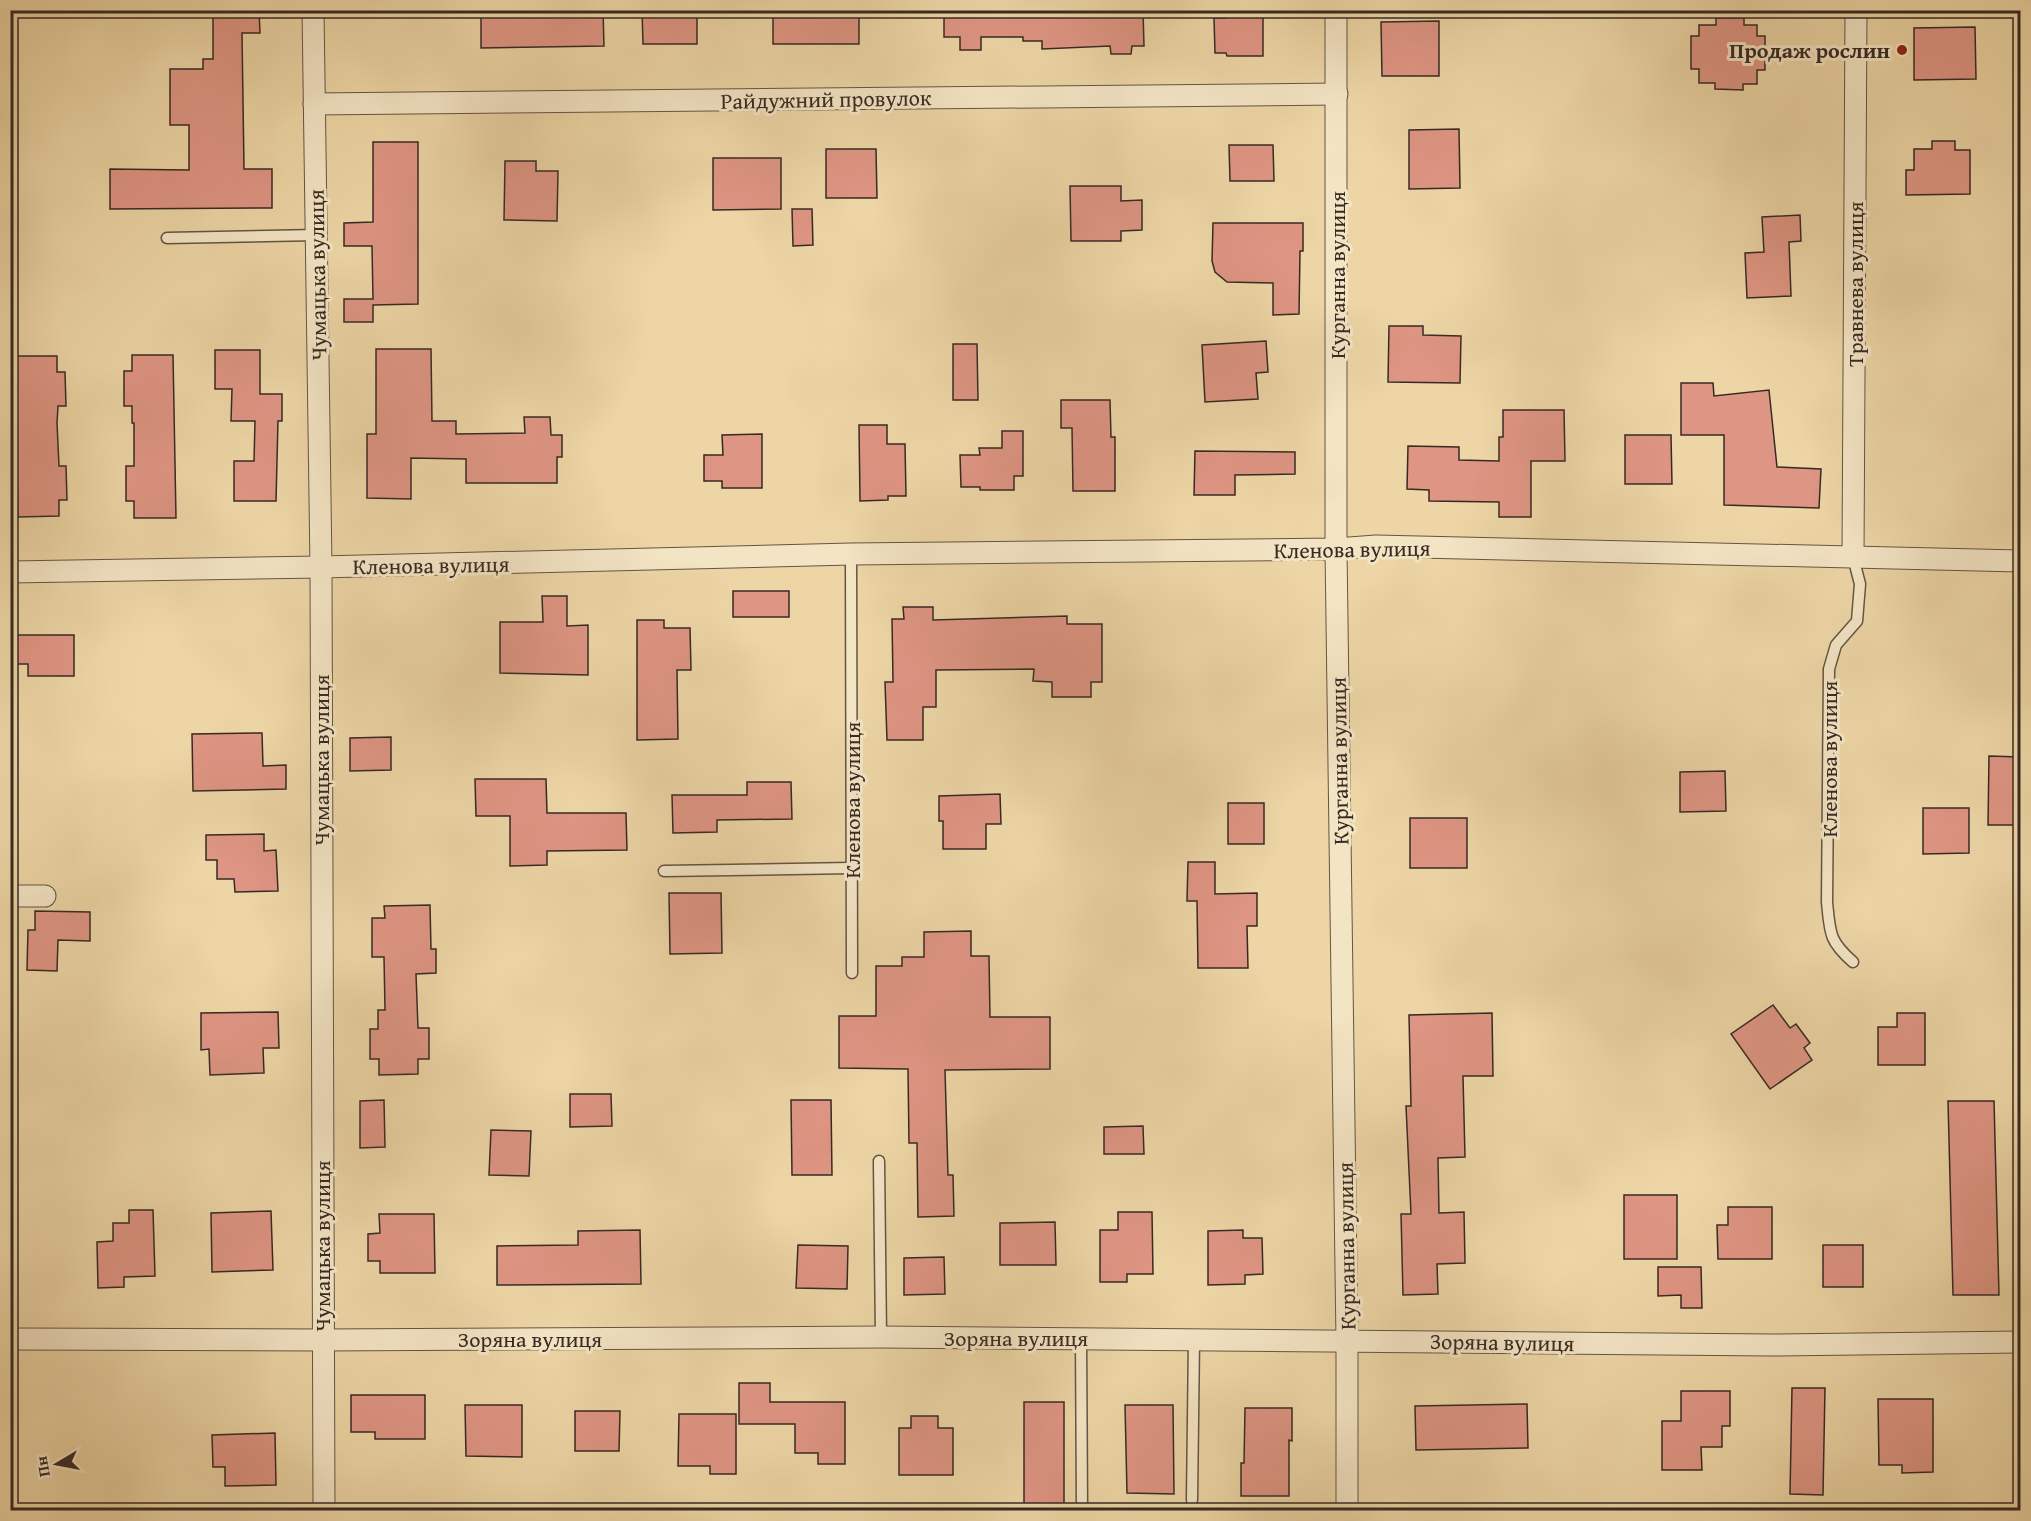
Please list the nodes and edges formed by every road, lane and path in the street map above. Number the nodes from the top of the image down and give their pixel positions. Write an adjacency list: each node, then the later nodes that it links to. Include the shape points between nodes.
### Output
1 (313, 10): 5 (street, Чумацька вулиця)
2 (1336, 10): 4 (street, Курганна вулиця)
3 (1856, 10): 10 (street, Травнева вулиця)
4 (1337, 94): 5 (street, Райдужний провулок); 8 (street, Курганна вулиця)
5 (314, 104): 6 (street, Чумацька вулиця)
6 (316, 235): 7 (lane); 12 (street, Чумацька вулиця)
7 (167, 238)
8 (1336, 549): 9 (street, Кленова вулиця); 10 (street, Кленова вулиця, via 1376,546); 26 (street, Курганна вулиця)
9 (851, 554): 12 (street, Кленова вулиця); 14 (lane, Кленова вулиця)
10 (1853, 556): 11 (street, Кленова вулиця); 18 (lane, Кленова вулиця, via 1860,584 1857,621 1836,645 1829,669 1827,902 1837,948)
11 (2020, 561)
12 (321, 567): 13 (street, Кленова вулиця); 24 (street, Чумацька вулиця)
13 (10, 572)
14 (852, 868): 15 (lane); 19 (lane, Кленова вулиця)
15 (664, 871)
16 (10, 896): 17 (street)
17 (45, 896)
18 (1854, 962)
19 (852, 973)
20 (879, 1161): 21 (lane)
21 (881, 1337): 22 (street, Зоряна вулиця); 24 (street, Зоряна вулиця)
22 (1081, 1338): 25 (street, Зоряна вулиця); 30 (lane)
23 (10, 1339): 24 (street, Зоряна вулиця)
24 (322, 1340): 29 (street, Чумацька вулиця)
25 (1194, 1340): 26 (street, Зоряна вулиця); 28 (lane)
26 (1347, 1341): 27 (street, Зоряна вулиця, via 1758,1345); 31 (street, Курганна вулиця)
27 (2020, 1342)
28 (1192, 1500)
29 (324, 1510)
30 (1082, 1510)
31 (1347, 1510)

